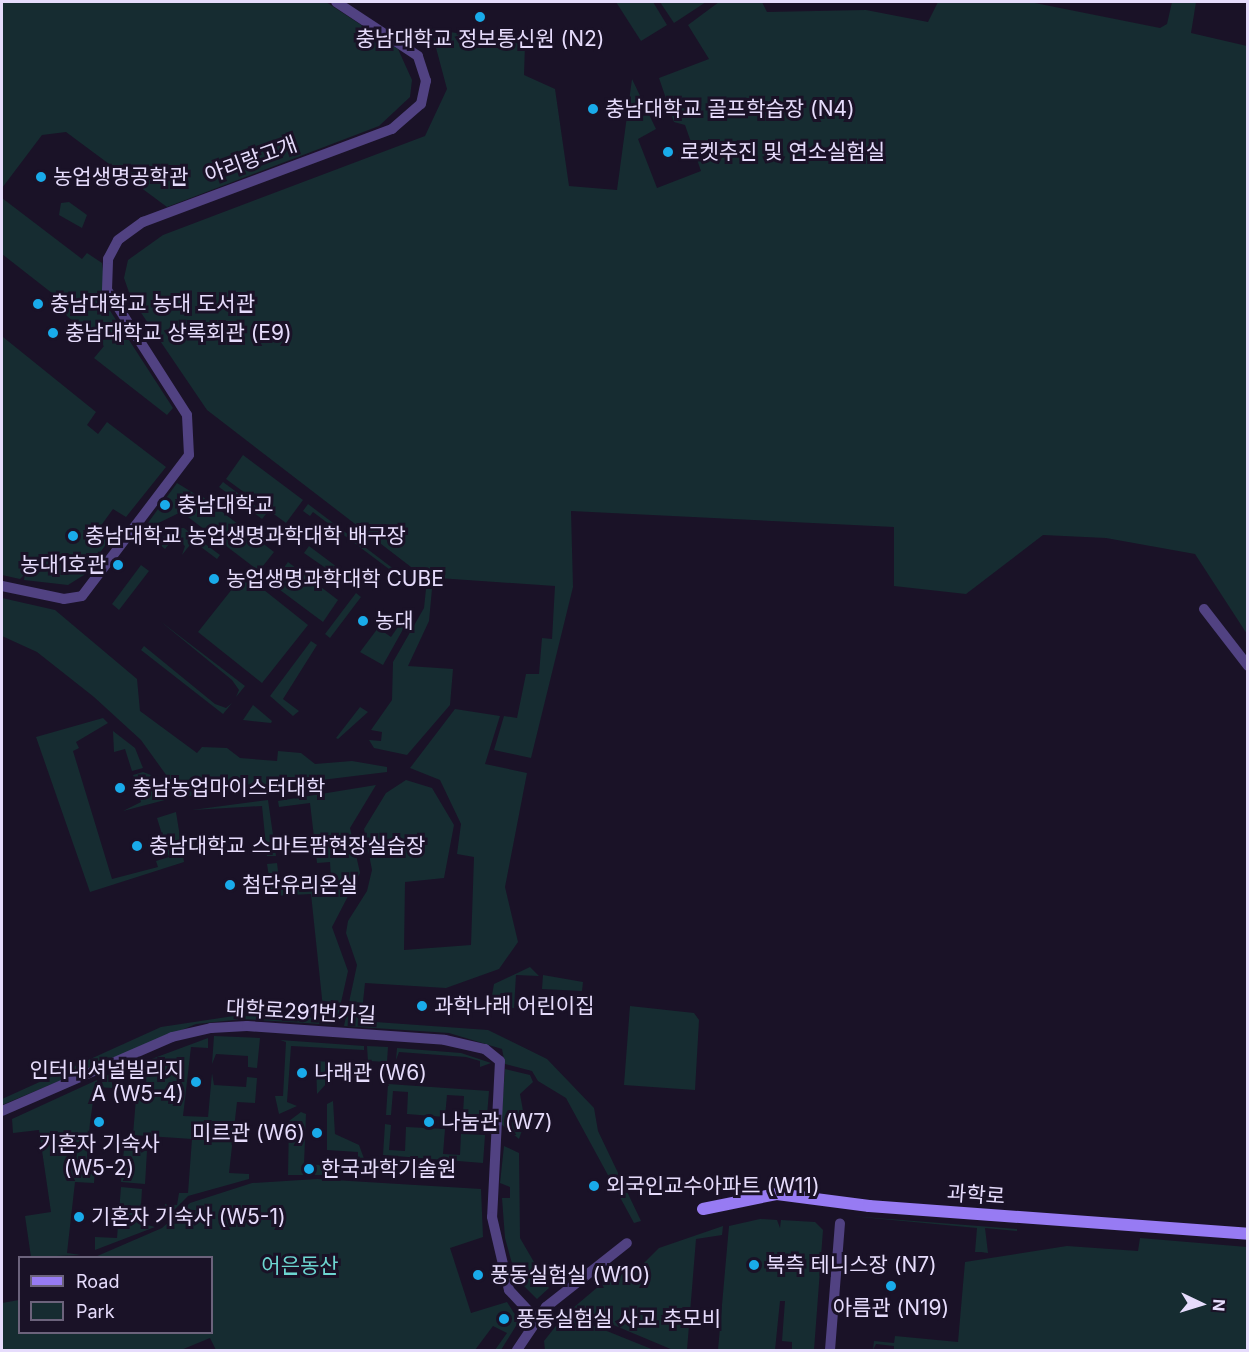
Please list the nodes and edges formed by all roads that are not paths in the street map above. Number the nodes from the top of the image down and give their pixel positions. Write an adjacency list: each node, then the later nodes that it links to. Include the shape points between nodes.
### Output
1 (336, 2): 2 (street, 아리랑고개, via 418,56 426,81 418,110 382,134 136,225 108,259 110,299 191,426 189,455 82,596 69,600)
2 (2, 586)
3 (1204, 609): 4 (street)
4 (1248, 666)
5 (2, 1111): 10 (street, 대학로291번가길, via 172,1038 211,1028 247,1026 445,1040 485,1049 500,1061 492,1217 509,1290)
6 (703, 1209): 8 (street, 과학로, via 777,1194 869,1206)
7 (840, 1223): 12 (street)
8 (1248, 1234)
9 (627, 1243): 10 (street, via 576,1279)
10 (536, 1319): 11 (street)
11 (517, 1350)
12 (830, 1350)

